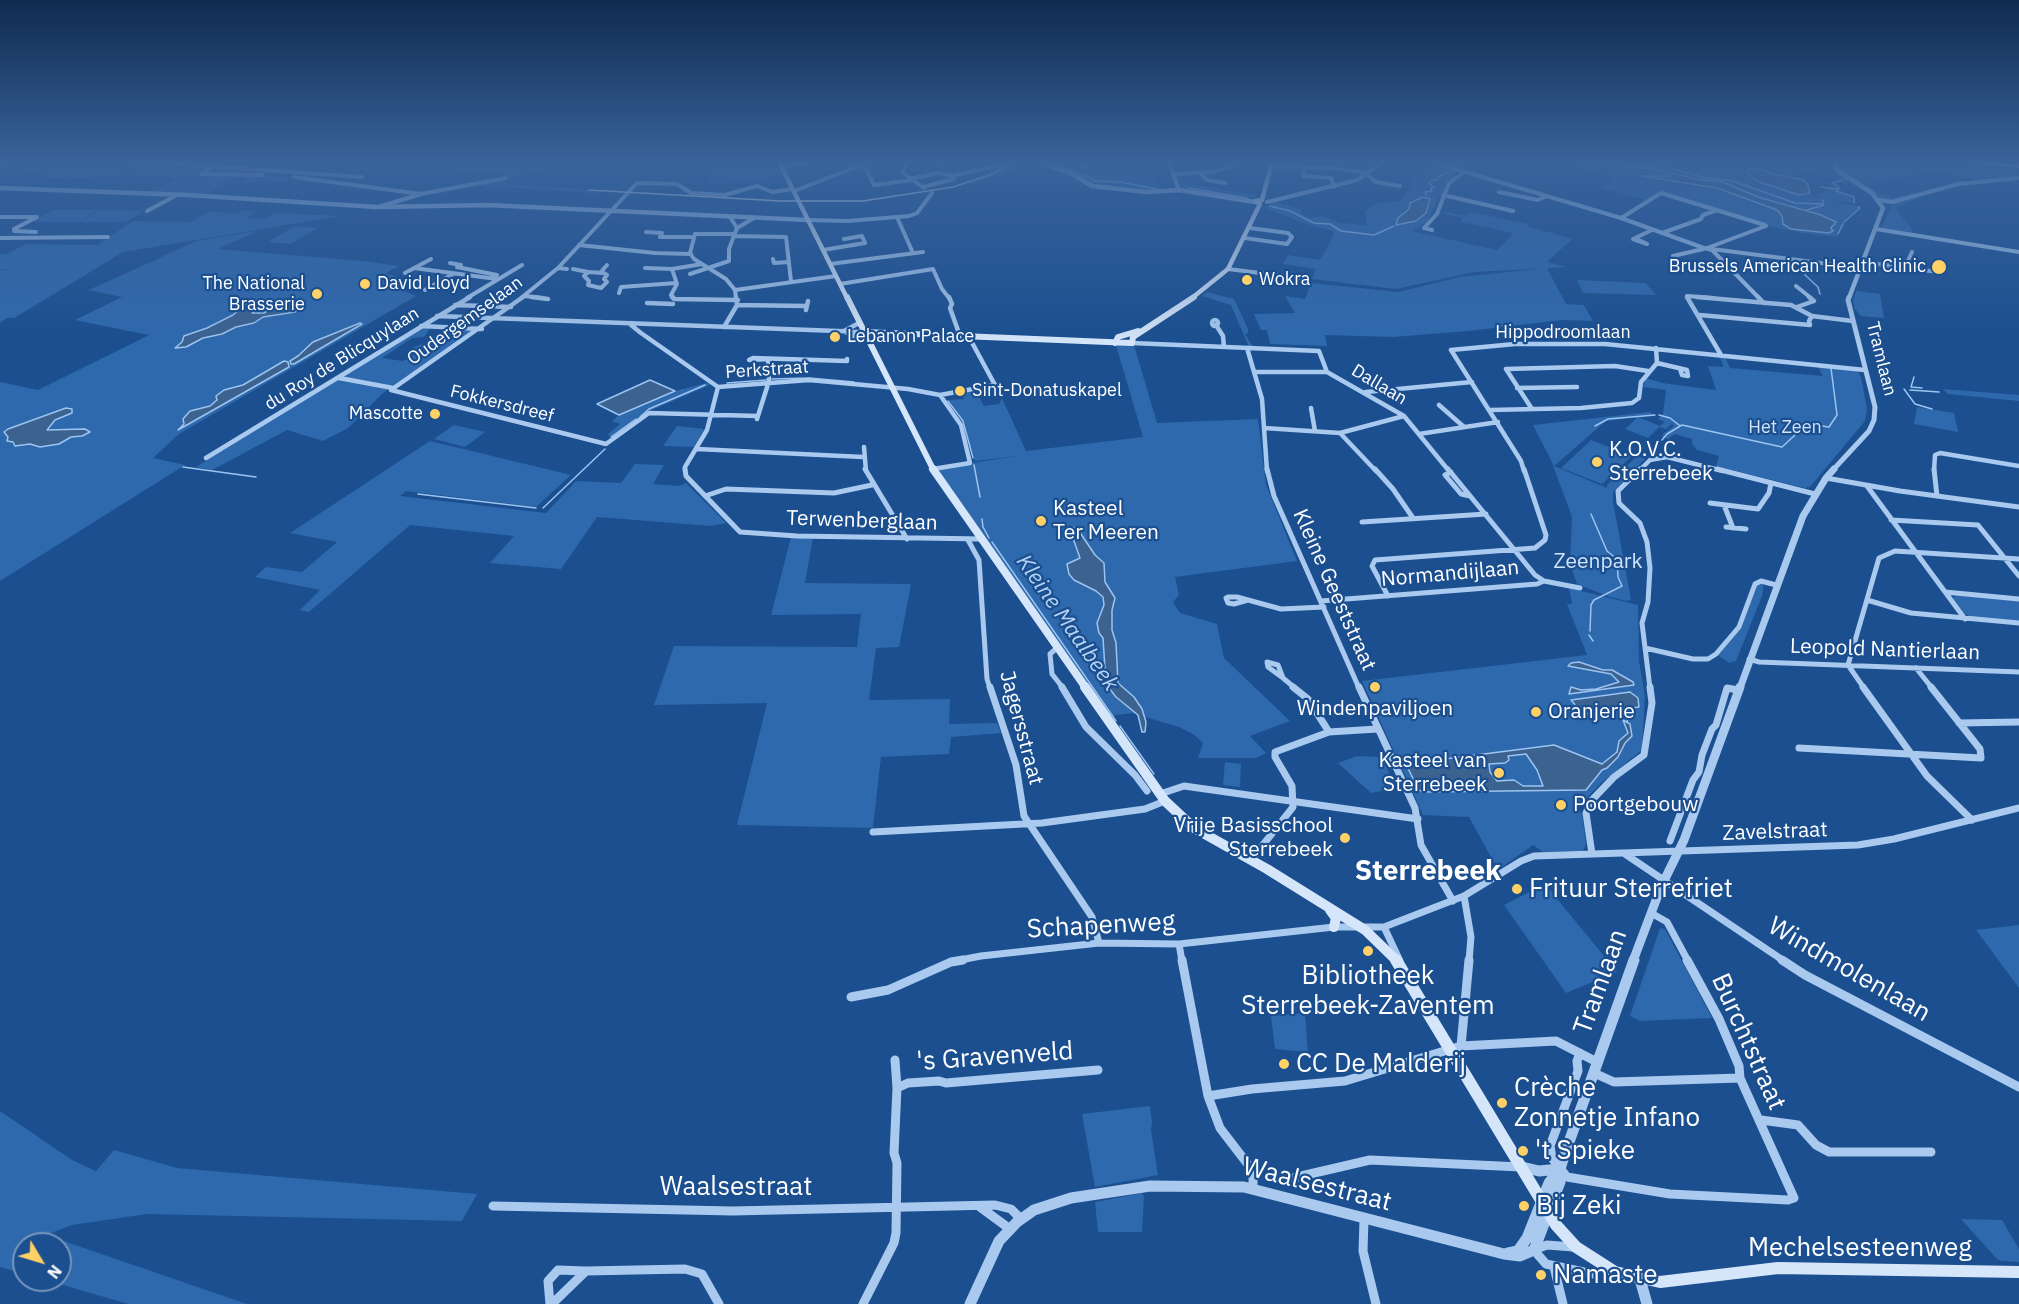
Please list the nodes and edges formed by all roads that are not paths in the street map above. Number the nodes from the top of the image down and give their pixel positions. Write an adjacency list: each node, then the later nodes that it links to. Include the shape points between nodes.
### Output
1 (808, 220): 30 (main road, Mechelsesteenweg)
2 (30, 221): 18 (street, via 14,230)
3 (602, 221): 28 (street, Oudergemselaan)
4 (733, 221): 13 (street)
5 (749, 221): 13 (street)
6 (899, 221): 34 (street)
7 (1252, 221): 14 (main road)
8 (1431, 221): 16 (street, via 1424,228)
9 (1628, 221): 17 (street)
10 (1696, 221): 20 (street)
11 (1752, 221): 29 (street, via 1765,225)
12 (1879, 221): 15 (street, Tramlaan)
13 (737, 228): 22 (street)
14 (1250, 228): 25 (main road); 25 (street, via 1288,233 1292,237 1287,244)
15 (1876, 229): 33 (street); 41 (street, Tramlaan)
16 (1432, 230)
17 (1652, 230): 20 (street); 26 (street)
18 (36, 232)
19 (645, 232): 21 (street, via 662,233 660,237)
20 (1661, 233): 29 (street)
21 (694, 235): 22 (street); 35 (street)
22 (734, 235): 39 (street, via 786,237); 50 (street, via 729,261)
23 (108, 237): 24 (street)
24 (0, 238)
25 (1245, 238): 54 (main road)
26 (1635, 238)
27 (844, 239): 30 (street, via 862,236 865,243)
28 (579, 245): 35 (street); 48 (street, Oudergemselaan)
29 (1708, 249): 36 (street); 41 (street, via 1812,262); 80 (street)
30 (823, 250): 43 (main road, Mechelsesteenweg)
31 (923, 252): 34 (street)
32 (1912, 252): 46 (street)
33 (2019, 252)
34 (913, 253): 43 (street)
35 (691, 254): 42 (street)
36 (1674, 256)
37 (431, 259): 47 (street)
38 (773, 259): 39 (street, via 774,263)
39 (789, 262): 64 (street)
40 (450, 263): 55 (street, via 461,265)
41 (1862, 263): 46 (street); 91 (street, Tramlaan, via 1848,298)
42 (702, 264): 50 (street); 53 (street)
43 (830, 264): 61 (main road, Mechelsesteenweg)
44 (522, 265): 63 (street, du Roy de Blicquylaan)
45 (606, 265): 59 (street)
46 (1905, 267): 57 (street)
47 (414, 268): 55 (street, via 446,274); 58 (street)
48 (558, 268): 51 (street); 73 (street, Oudergemselaan)
49 (645, 268): 53 (street)
50 (709, 268): 60 (street); 70 (street)
51 (567, 269)
52 (573, 269): 56 (street)
53 (672, 269): 66 (street)
54 (1228, 269): 62 (street); 98 (main road)
55 (457, 270): 63 (street); 69 (street)
56 (588, 272): 59 (street); 68 (street, via 584,276 588,285)
57 (1938, 272)
58 (405, 273)
59 (600, 273): 68 (street, via 607,275)
60 (690, 274)
61 (838, 279): 64 (street); 93 (main road, Mechelsesteenweg); 102 (street, via 933,269 952,304)
62 (1309, 279)
63 (495, 280): 65 (street); 82 (street, du Roy de Blicquylaan)
64 (790, 281): 70 (street)
65 (506, 283)
66 (676, 283): 72 (street, via 621,287); 74 (street)
67 (1796, 286): 86 (street, via 1814,301)
68 (601, 288): 71 (street)
69 (425, 290)
70 (735, 290): 77 (street)
71 (596, 293)
72 (619, 293)
73 (525, 296): 75 (street); 85 (street, Oudergemselaan)
74 (671, 297): 76 (street); 79 (street)
75 (548, 299)
76 (718, 300): 77 (street); 83 (street)
77 (737, 302): 84 (street); 96 (street)
78 (647, 303): 79 (street)
79 (662, 303): 81 (street)
80 (1764, 303): 86 (street); 87 (street, via 1687,296)
81 (673, 304)
82 (455, 305): 85 (street); 88 (street, du Roy de Blicquylaan)
83 (715, 306)
84 (807, 306)
85 (511, 307): 90 (street, Oudergemselaan)
86 (1796, 307): 89 (street)
87 (1700, 315): 89 (street, via 1810,325); 111 (street)
88 (437, 316): 90 (street); 95 (street, du Roy de Blicquylaan)
89 (1812, 316): 91 (street)
90 (498, 318): 92 (street); 97 (street, Oudergemselaan)
91 (1853, 321): 115 (street, Tramlaan)
92 (632, 323): 96 (street); 122 (street, Perkstraat, via 640,333)
93 (859, 323): 99 (street); 100 (main road, Mechelsesteenweg)
94 (1216, 325): 108 (street)
95 (421, 326): 97 (street); 119 (street, du Roy de Blicquylaan)
96 (724, 327): 99 (street)
97 (482, 329): 126 (street, Oudergemselaan)
98 (1144, 329): 105 (main road, via 1118,337); 106 (main road, via 1133,337)
99 (844, 331): 100 (street); 104 (street)
100 (864, 332): 101 (main road); 107 (main road, Mechelsesteenweg)
101 (884, 333): 102 (main road); 107 (main road, via 871,338)
102 (960, 336): 103 (main road)
103 (969, 337): 105 (main road); 128 (street, via 995,386)
104 (862, 340)
105 (1115, 343): 106 (main road)
106 (1132, 343): 108 (street)
107 (870, 344): 123 (main road, Mechelsesteenweg)
108 (1224, 347): 109 (street)
109 (1246, 348): 117 (street, Kleine Geeststraat); 118 (street, Dallaan, via 1319,351)
110 (1656, 348): 111 (street, Hippodroomlaan); 113 (street); 121 (street, Hippodroomlaan, via 1546,343 1451,350)
111 (1720, 354): 115 (street, Hippodroomlaan)
112 (847, 358): 120 (street, via 768,359)
113 (1657, 363): 114 (street); 116 (street)
114 (1680, 369)
115 (1865, 370): 147 (street, Tramlaan, via 1875,420)
116 (1648, 371): 125 (street, via 1615,366 1506,369); 131 (street, via 1641,382 1640,396 1632,403)
117 (1256, 372): 118 (street); 137 (street, Kleine Geeststraat)
118 (1327, 372): 127 (street, Dallaan)
119 (339, 378): 126 (street, Fokkersdreef); 144 (street, du Roy de Blicquylaan)
120 (769, 379): 122 (street, Perkstraat); 123 (street, Perkstraat); 133 (street, via 757,418)
121 (1472, 382): 127 (street); 132 (street)
122 (718, 387): 133 (street)
123 (892, 387): 128 (street, Perkstraat); 146 (main road, Mechelsesteenweg)
124 (1577, 387): 125 (street)
125 (1517, 388): 131 (street)
126 (392, 389): 133 (street, Fokkersdreef, via 606,444 649,413)
127 (1366, 392): 134 (street, Dallaan)
128 (940, 396): 146 (street, via 961,425 970,463)
129 (1439, 405): 136 (street)
130 (1311, 408): 138 (street)
131 (1532, 409): 132 (street)
132 (1490, 410): 135 (street)
133 (709, 416): 142 (street)
134 (1404, 416): 139 (street); 140 (street, Dallaan)
135 (1498, 422): 136 (street); 167 (street, via 1521,461 1546,535 1535,548)
136 (1464, 427): 140 (street)
137 (1264, 428): 138 (street); 180 (street, Kleine Geeststraat, via 1267,471 1274,496)
138 (1315, 431): 139 (street)
139 (1340, 433): 158 (street, via 1393,489)
140 (1419, 434): 157 (street, Dallaan, via 1451,472 1445,475)
141 (864, 447): 143 (street)
142 (697, 449): 143 (street); 152 (street, via 685,467 686,476)
143 (863, 457): 149 (street)
144 (207, 458)
145 (2019, 466): 153 (street, via 1940,453 1935,455 1934,465)
146 (933, 469): 165 (main road, Mechelsesteenweg)
147 (1826, 478): 150 (street); 151 (street, Tramlaan)
148 (1771, 483): 151 (street); 155 (street, via 1758,509); 184 (street, via 1664,457 1650,460 1620,488 1619,503 1640,523 1647,542 1650,568 1642,623)
149 (872, 484): 152 (street, via 834,493 726,489); 164 (street)
150 (1867, 486): 153 (street); 159 (street)
151 (1815, 494): 173 (street, Tramlaan)
152 (705, 496): 164 (street, Terwenberglaan, via 740,532)
153 (1937, 496): 156 (street)
154 (1710, 503): 155 (street)
155 (1724, 505): 162 (street)
156 (2019, 507)
157 (1486, 514): 158 (street); 167 (street, Dallaan)
158 (1413, 518): 160 (street)
159 (1891, 520): 168 (street); 169 (street, via 1978,525)
160 (1362, 522)
161 (1726, 527): 162 (street)
162 (1733, 528): 163 (street)
163 (1746, 529)
164 (907, 539): 166 (street, Terwenberglaan)
165 (982, 539): 166 (street, Terwenberglaan); 183 (main road, Mechelsesteenweg)
166 (968, 540): 207 (street, Jagersstraat, via 979,560 987,680 1016,765 1024,816)
167 (1515, 550): 172 (street, Dallaan); 176 (street, via 1375,560 1372,566)
168 (1916, 552): 169 (street); 175 (street); 179 (street, via 1895,551 1881,556)
169 (2005, 558): 170 (street); 171 (street)
170 (2019, 559)
171 (2019, 576)
172 (1544, 581): 174 (street, Normandijlaan); 176 (street, Normandijlaan)
173 (1776, 585): 184 (street, via 1761,581 1755,584 1741,624 1708,659); 185 (street, Tramlaan)
174 (1580, 588)
175 (1945, 592): 177 (street); 181 (street)
176 (1388, 596): 180 (street, Normandijlaan)
177 (2019, 599)
178 (1248, 600): 180 (street, Normandijlaan, via 1281,609)
179 (1867, 600): 181 (street, via 1911,613); 186 (street)
180 (1323, 604): 193 (street, Kleine Geeststraat)
181 (1965, 619): 182 (street)
182 (2019, 623)
183 (1058, 647): 199 (street, via 1050,654 1052,674 1086,726); 200 (main road, Mechelsesteenweg)
184 (1645, 648): 212 (street, via 1652,703 1647,743 1641,759 1614,777 1592,800 1586,813)
185 (1749, 659): 186 (street, Leopold Nantierlaan); 190 (street, Tramlaan)
186 (1848, 664): 187 (street, Leopold Nantierlaan); 198 (street)
187 (1916, 668): 188 (street, Leopold Nantierlaan); 192 (street)
188 (2019, 672)
189 (1284, 678): 194 (street, via 1308,699)
190 (1738, 690): 195 (street, Tramlaan, via 1727,688); 196 (street, Tramlaan)
191 (2019, 722): 192 (street)
192 (1959, 723): 198 (street, via 1980,749 1981,758)
193 (1377, 729): 194 (street); 205 (street, Kleine Geeststraat)
194 (1329, 732): 201 (street, via 1275,754 1290,779)
195 (1707, 743): 196 (street); 203 (street, Tramlaan)
196 (1718, 747): 204 (street, Tramlaan)
197 (1799, 748): 198 (street)
198 (1913, 756): 206 (street, via 1937,787)
199 (1147, 791)
200 (1163, 798): 201 (street, via 1184,786); 207 (street, via 1146,809); 213 (main road, Mechelsesteenweg, via 1194,828)
201 (1293, 801): 205 (street); 213 (street, via 1291,812)
202 (2019, 808): 206 (street, Zavelstraat)
203 (1682, 809): 204 (street); 209 (street, Tramlaan)
204 (1693, 814): 210 (street, Tramlaan)
205 (1418, 819): 216 (street, Kleine Geeststraat, via 1419,838)
206 (1972, 820): 210 (street, Zavelstraat, via 1858,845)
207 (1030, 823): 208 (street); 223 (street, Jagersstraat, via 1092,917)
208 (873, 831)
209 (1670, 841)
210 (1676, 851): 211 (street, Zavelstraat); 214 (street, Tramlaan)
211 (1624, 853): 212 (street, Zavelstraat); 214 (street, Windmolenlaan)
212 (1592, 854): 215 (street, Zavelstraat, via 1528,857)
213 (1251, 860): 217 (main road, Mechelsesteenweg)
214 (1664, 880): 218 (street, Tramlaan); 233 (street, Windmolenlaan, via 1805,975)
215 (1464, 896): 216 (street); 227 (street, via 1471,937)
216 (1453, 901): 219 (street)
217 (1328, 908): 220 (main road, via 1336,918); 221 (main road, Mechelsesteenweg)
218 (1651, 913): 230 (street, Tramlaan); 232 (street, Burchtstraat, via 1667,922 1719,1019 1739,1066)
219 (1396, 922): 221 (street); 222 (street)
220 (1334, 927): 221 (street, Schapenweg); 224 (street, Schapenweg)
221 (1366, 927): 222 (street); 225 (main road, Mechelsesteenweg)
222 (1384, 927): 225 (street, Mechelsesteenweg)
223 (1099, 943): 224 (street, Schapenweg); 226 (street, Schapenweg, via 963,958 888,990)
224 (1179, 944): 235 (street)
225 (1400, 965): 227 (main road, Mechelsesteenweg)
226 (851, 997)
227 (1456, 1048): 228 (street, via 1556,1041); 235 (street, via 1345,1081); 240 (main road, Mechelsesteenweg)
228 (1580, 1053): 230 (street); 236 (street, Tramlaan)
229 (895, 1060): 234 (street, 's Gravenveld)
230 (1596, 1068): 232 (street, via 1617,1082); 238 (street, Tramlaan)
231 (1098, 1070): 234 (street, 's Gravenveld, via 908,1083)
232 (1740, 1078): 237 (street, Burchtstraat)
233 (2019, 1087)
234 (897, 1088): 247 (street, 's Gravenveld)
235 (1208, 1096): 243 (street, via 1220,1128 1253,1171)
236 (1562, 1113): 238 (street); 241 (street, Tramlaan, via 1550,1149)
237 (1761, 1120): 239 (street, via 1798,1125 1816,1145 1829,1152); 241 (street, Burchtstraat, via 1794,1198 1728,1199 1670,1194 1589,1182 1567,1177)
238 (1576, 1122): 241 (street, Tramlaan)
239 (1931, 1152)
240 (1522, 1167): 241 (street, via 1539,1171); 242 (street, via 1370,1160); 246 (main road, Mechelsesteenweg)
241 (1560, 1169): 246 (street, Tramlaan, via 1560,1182)
242 (1284, 1180)
243 (1253, 1189): 248 (street, Waalsestraat, via 1176,1185 1140,1188 1053,1202); 249 (street, Waalsestraat)
244 (494, 1206): 247 (street, Waalsestraat, via 733,1211)
245 (979, 1206): 247 (street, Waalsestraat); 248 (street, Waalsestraat, via 1007,1208); 250 (street)
246 (1546, 1207): 251 (street); 252 (main road, Mechelsesteenweg); 253 (street)
247 (897, 1209): 262 (street, 's Gravenveld, via 894,1243)
248 (1021, 1219): 250 (street)
249 (1364, 1220): 254 (street, Waalsestraat); 264 (street, via 1363,1251)
250 (1010, 1229): 263 (street, via 995,1248)
251 (1527, 1238): 253 (street); 254 (street, via 1518,1251)
252 (1576, 1247): 253 (street, Waalsestraat, via 1547,1245); 259 (main road, Mechelsesteenweg, via 1604,1267)
253 (1534, 1250): 254 (street, Waalsestraat, via 1520,1256); 255 (street, via 1545,1264)
254 (1504, 1254)
255 (1554, 1267): 258 (street); 265 (street)
256 (585, 1271): 260 (street); 260 (street, via 558,1270 548,1281); 261 (street, via 695,1271 708,1281)
257 (2019, 1272): 259 (main road, Mechelsesteenweg, via 1778,1268 1669,1282)
258 (1593, 1274)
259 (1640, 1280): 266 (street)
260 (551, 1304)
261 (718, 1304)
262 (863, 1304)
263 (969, 1304)
264 (1376, 1304)
265 (1563, 1304)
266 (1647, 1304)

